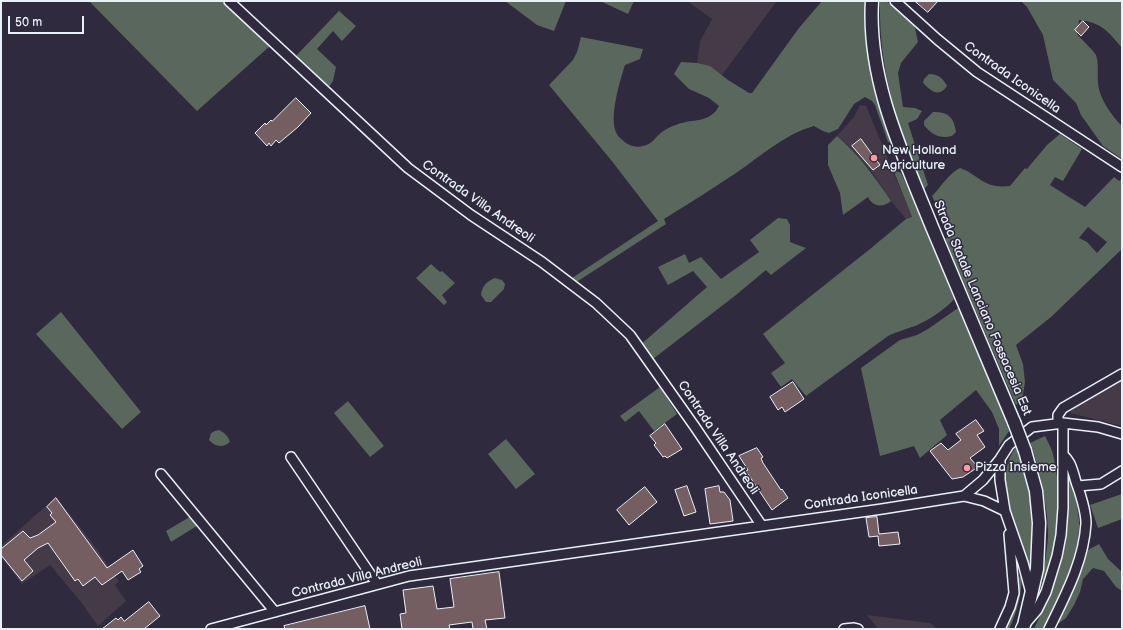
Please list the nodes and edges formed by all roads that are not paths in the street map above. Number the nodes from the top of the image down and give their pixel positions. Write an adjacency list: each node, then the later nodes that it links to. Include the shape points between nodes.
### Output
1 (229, 1): 16 (street, Contrada Villa Andreoli, via 408,168 596,303 630,335)
2 (872, 1): 18 (main road, Strada Statale Lanciano Fossacesia Est, bridge, via 871,21 876,65 890,119 1014,422 1036,491 1039,523 1037,569)
3 (895, 1): 4 (street, Contrada Iconicella, via 977,72)
4 (1122, 167)
5 (1122, 374): 6 (street, via 1063,408 1058,414)
6 (1060, 423): 7 (street, via 1098,427); 8 (street); 10 (street, via 1032,427 1009,445)
7 (1122, 434)
8 (1063, 455): 13 (street, via 1068,459); 20 (street, via 1062,528 1058,556 1043,598)
9 (291, 457): 17 (street)
10 (1000, 458): 14 (street, via 983,480); 15 (street, via 1000,480)
11 (1122, 471): 13 (street, via 1101,484)
12 (161, 474): 19 (street)
13 (1078, 486): 25 (street, via 1086,521 1081,552)
14 (964, 496): 15 (street, Contrada Iconicella, via 984,501); 16 (street, Contrada Iconicella)
15 (1006, 516): 18 (street); 24 (street, via 1014,593)
16 (762, 526): 17 (street, Contrada Villa Andreoli, via 409,576)
17 (377, 584): 19 (street, Contrada Villa Andreoli)
18 (1031, 594): 20 (main road, Strada Statale Lanciano Fossacesia Est)
19 (275, 612): 21 (street, Contrada Villa Andreoli)
20 (1023, 627)
21 (211, 629)
22 (844, 629): 23 (street)
23 (858, 629)
24 (1000, 629)
25 (1049, 629)

